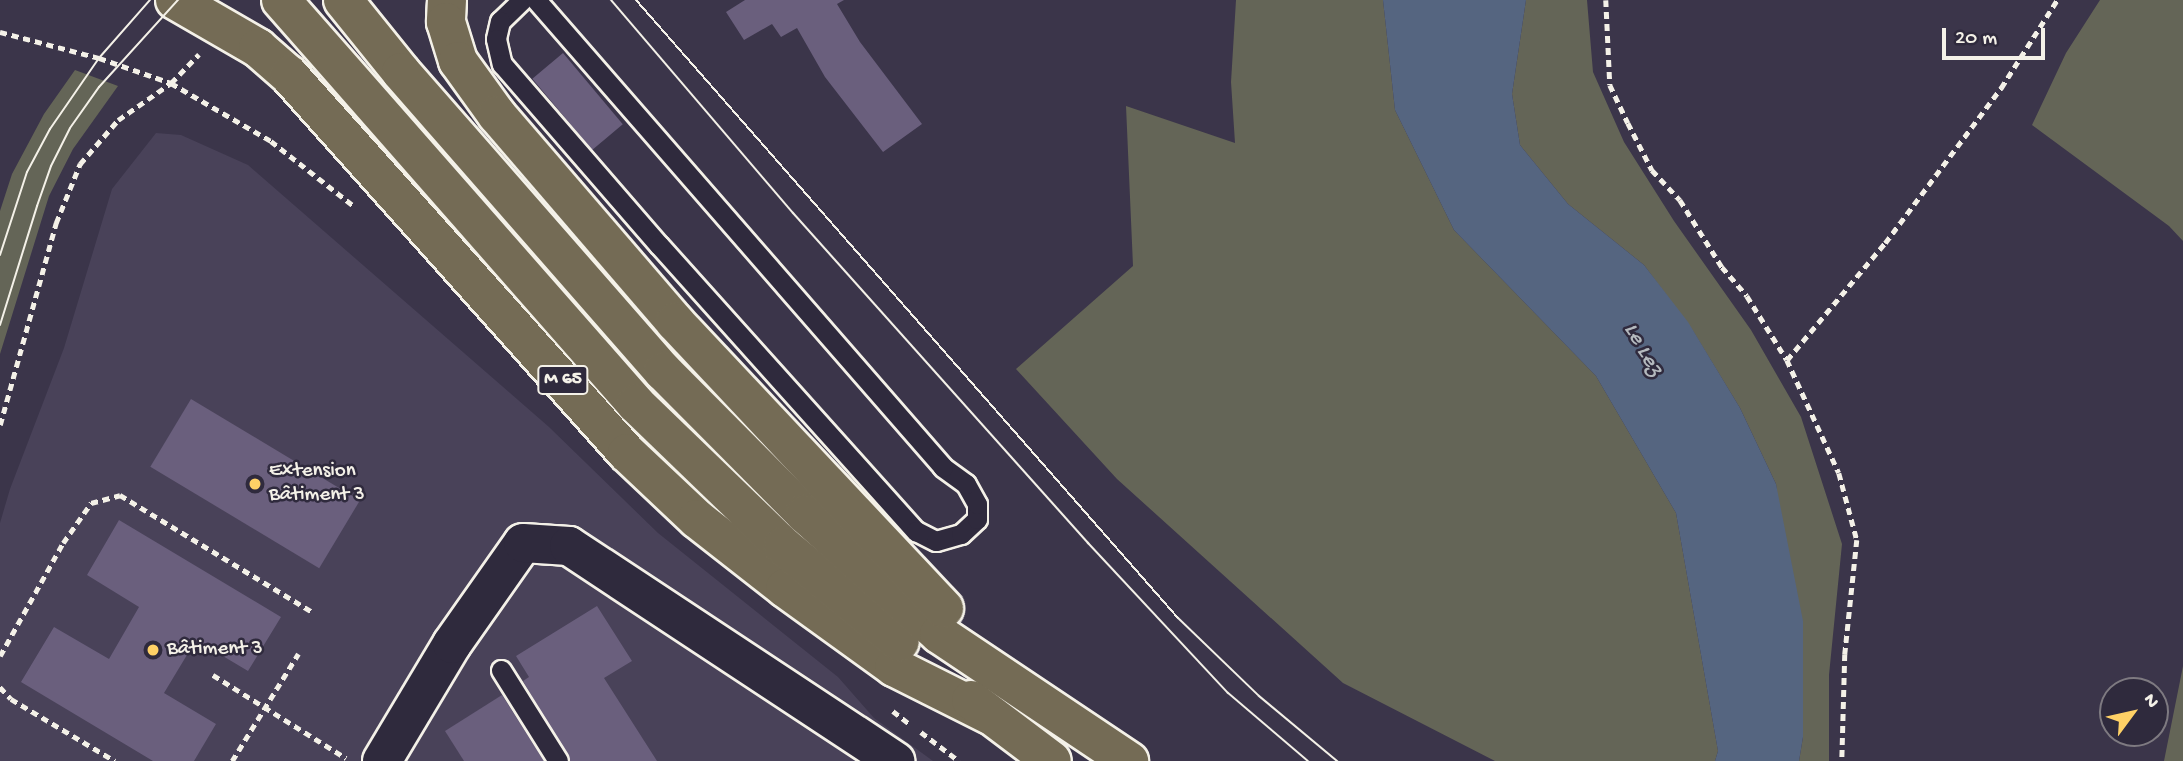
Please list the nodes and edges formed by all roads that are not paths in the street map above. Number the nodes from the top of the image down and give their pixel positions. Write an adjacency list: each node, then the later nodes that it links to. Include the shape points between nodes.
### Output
1 (175, 0): 8 (main road, M 65, via 258,48 289,75 627,453 697,519 894,667)
2 (281, 0): 8 (main road, M 65, via 636,404 783,546)
3 (343, 0): 13 (main road, via 663,371 816,523 939,634)
4 (447, 0): 14 (main road, via 446,22 458,61 497,115 675,322 944,608 999,660)
5 (522, 0): 6 (lane, via 500,21 496,39 502,64 916,531 936,541 961,534 977,519 977,504 966,484 943,467)
6 (536, 0)
7 (501, 670): 10 (lane)
8 (990, 715): 12 (main road, M 65)
9 (382, 761): 11 (street, via 452,644 523,543 569,546)
10 (558, 761)
11 (895, 761)
12 (1052, 761)
13 (1129, 761)
14 (1138, 761)

